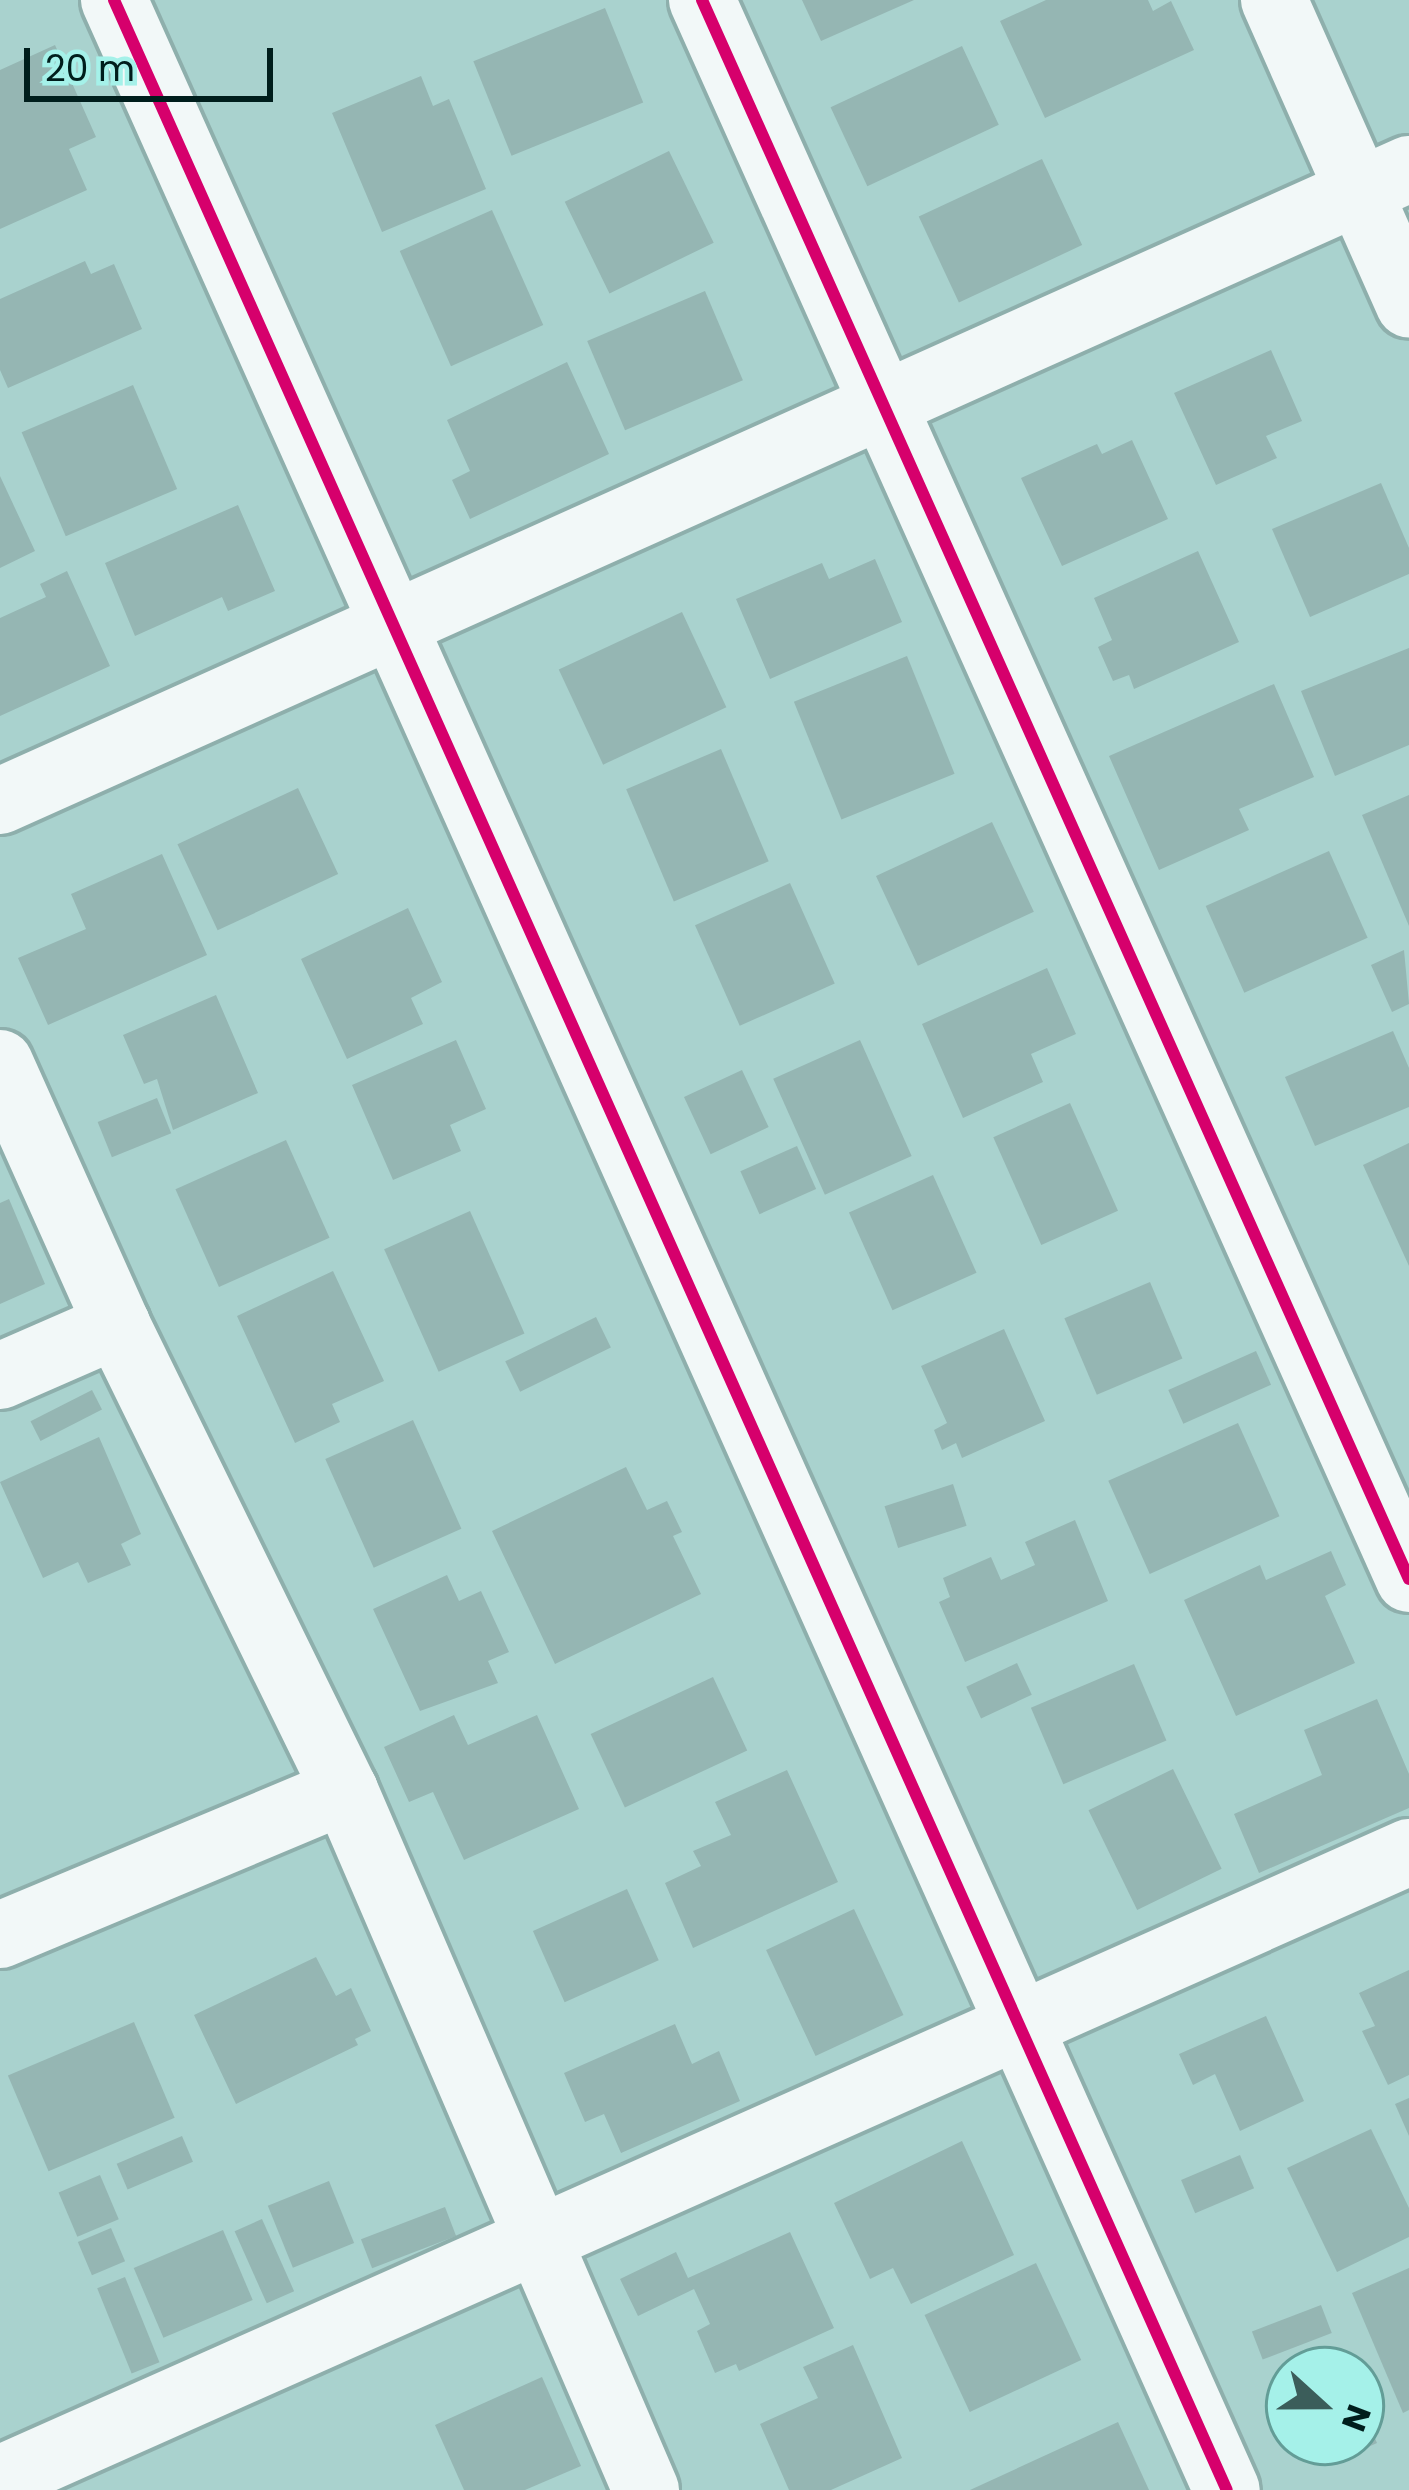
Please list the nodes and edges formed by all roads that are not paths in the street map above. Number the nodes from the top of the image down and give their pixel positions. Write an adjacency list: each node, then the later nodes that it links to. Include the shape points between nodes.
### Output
1 (114, 0): 7 (street)
2 (702, 0): 6 (street)
3 (1274, 0): 4 (street)
4 (1384, 180): 5 (street); 6 (street)
5 (1409, 304)
6 (886, 410): 7 (street); 12 (street)
7 (391, 624): 8 (street); 16 (street)
8 (0, 801)
9 (0, 1063): 10 (street)
10 (117, 1325): 11 (street); 13 (street)
11 (0, 1376)
12 (1409, 1579)
13 (345, 1791): 15 (street); 17 (street)
14 (1409, 1852): 16 (street)
15 (0, 1935)
16 (1020, 2024): 17 (street); 20 (street)
17 (538, 2243): 18 (street); 19 (street)
18 (0, 2480)
19 (646, 2490)
20 (1227, 2490)

